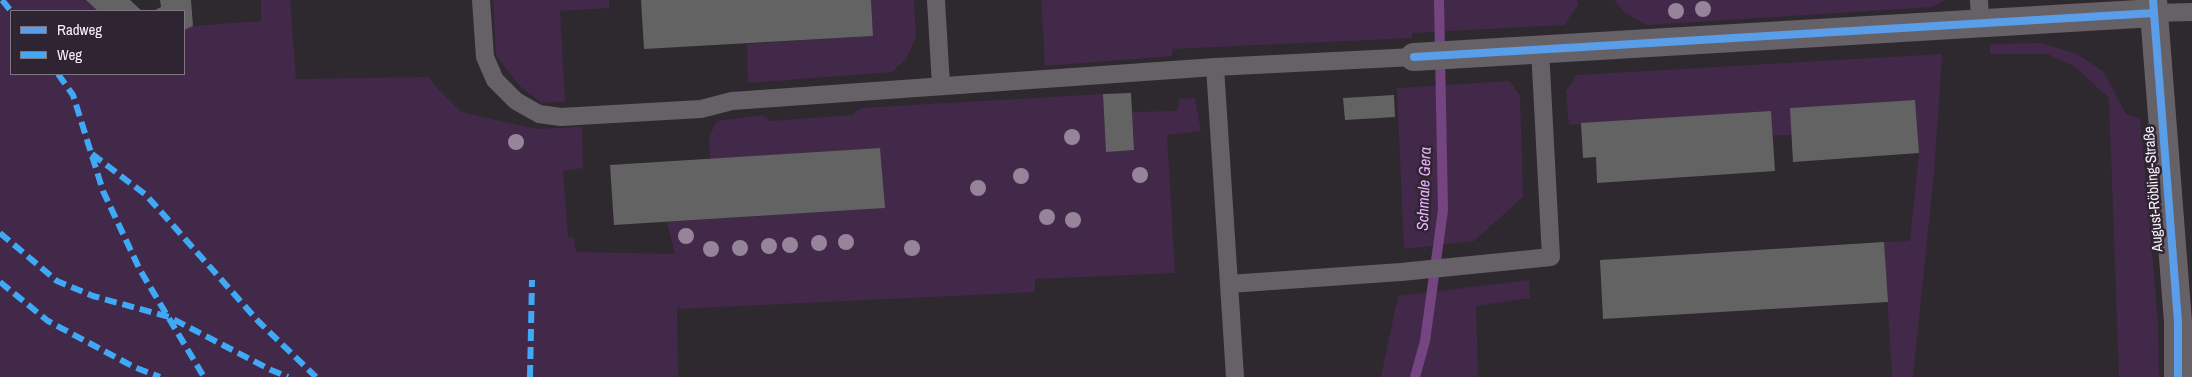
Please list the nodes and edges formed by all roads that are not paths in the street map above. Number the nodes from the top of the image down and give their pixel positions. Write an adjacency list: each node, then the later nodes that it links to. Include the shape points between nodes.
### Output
1 (481, 0): 9 (lane, via 485,57 495,80 516,101 539,114 561,117 701,109 732,101)
2 (936, 0): 9 (lane)
3 (2154, 7): 4 (street); 5 (lane); 12 (street, August-Röbling-Straße, via 2178,322)
4 (1980, 11): 6 (street)
5 (2192, 12)
6 (1540, 49): 7 (street); 10 (lane, via 1551,256 1401,272)
7 (1414, 57): 8 (lane)
8 (1215, 67): 9 (lane); 10 (lane)
9 (941, 86)
10 (1229, 284): 11 (lane)
11 (1235, 377)
12 (2178, 377)

